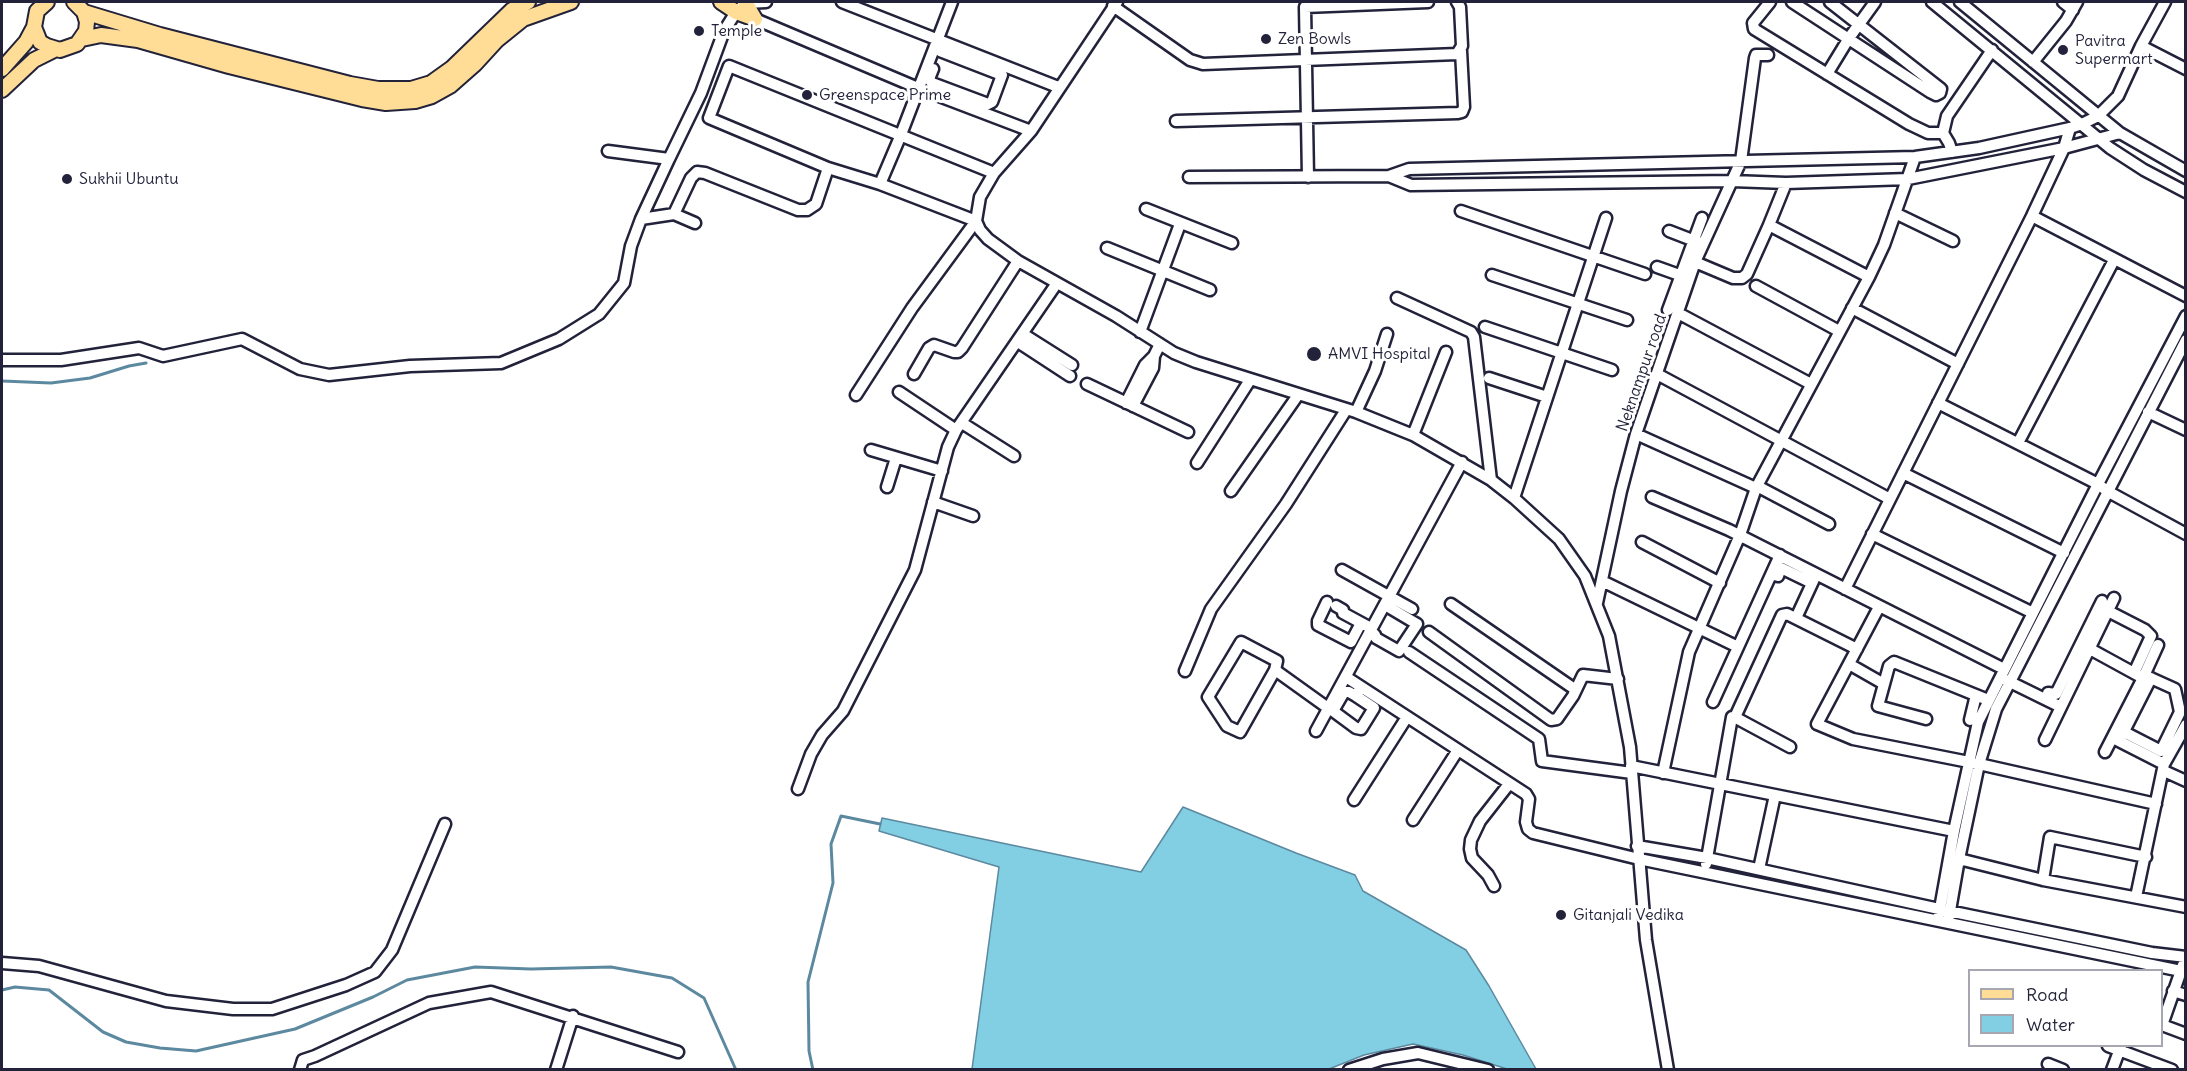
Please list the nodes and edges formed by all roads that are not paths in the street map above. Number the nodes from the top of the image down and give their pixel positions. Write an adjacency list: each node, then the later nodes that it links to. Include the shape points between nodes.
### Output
1 (46, 2): 24 (main road, via 37,11)
2 (528, 2): 19 (main road, via 512,10 452,68 431,83 411,89 350,84 160,35)
3 (571, 2): 26 (main road, via 523,19 450,86 432,96 386,103 138,40 100,35)
4 (721, 2): 20 (main road)
5 (766, 2): 20 (street)
6 (842, 2): 27 (street)
7 (952, 2): 27 (street)
8 (1428, 2): 33 (street, via 1305,7)
9 (1457, 2): 31 (street)
10 (1770, 2): 37 (street, via 1753,23 1754,29)
11 (1792, 2): 25 (street)
12 (1830, 2): 23 (street)
13 (1875, 2): 23 (street)
14 (1932, 2): 30 (street)
15 (1960, 2): 34 (street)
16 (2063, 2): 21 (street)
17 (2165, 2): 28 (street)
18 (1115, 4): 33 (street, via 1190,60 1203,64); 38 (street)
19 (80, 6): 26 (main road, via 87,22)
20 (742, 6): 22 (main road); 55 (street, via 724,31 701,93)
21 (2075, 6): 34 (street)
22 (755, 19): 39 (street)
23 (1859, 24): 25 (street); 25 (street, via 1941,89 1940,93 1930,92)
24 (34, 27): 29 (main road, via 40,42); 35 (main road)
25 (1849, 38): 37 (street)
26 (82, 39): 29 (main road, via 72,48)
27 (940, 43): 27 (street, via 929,79 932,83 990,104 1002,75); 38 (street); 39 (street)
28 (2141, 46): 36 (street); 41 (street, via 2118,96)
29 (54, 50): 40 (main road, via 34,60)
30 (1992, 50): 44 (street); 48 (street, via 1947,116)
31 (1461, 51): 33 (street); 42 (street, via 1462,112)
32 (1768, 54): 56 (street, Neknampur road, via 1755,58)
33 (1306, 60): 42 (street)
34 (2033, 62): 41 (street)
35 (2, 69)
36 (2186, 69)
37 (1827, 74): 48 (street, via 1909,124 1928,133)
38 (1058, 87): 46 (street)
39 (918, 88): 46 (street); 49 (street)
40 (2, 90)
41 (2098, 116): 44 (street); 47 (street)
42 (1306, 118): 43 (street); 62 (street)
43 (1176, 121)
44 (2082, 124): 45 (street); 50 (street)
45 (2070, 128): 51 (street); 53 (street)
46 (1031, 131): 59 (street)
47 (2120, 133): 50 (street); 58 (street)
48 (1943, 134): 53 (street)
49 (900, 137): 57 (street, via 729,66 709,118); 59 (street); 66 (street)
50 (2099, 139): 51 (street); 67 (street, via 2144,170)
51 (2064, 148): 63 (street); 72 (street)
52 (608, 152): 55 (street)
53 (1952, 152): 54 (street)
54 (1915, 157): 56 (street); 63 (street)
55 (669, 159): 73 (street)
56 (1741, 161): 60 (street, via 1410,168); 64 (street, Neknampur road)
57 (828, 168): 66 (street); 71 (street, via 816,204 807,210 697,172)
58 (2186, 171)
59 (994, 173): 76 (street, via 980,197)
60 (1389, 176): 62 (street); 64 (street, via 1411,185)
61 (1189, 177): 62 (street)
62 (1308, 177)
63 (1908, 179): 65 (street); 70 (street)
64 (1732, 181): 65 (street); 82 (street, Neknampur road)
65 (1786, 183): 79 (street)
66 (880, 184): 76 (street)
67 (2186, 192)
68 (1146, 209): 78 (street)
69 (1461, 211): 85 (street)
70 (1895, 213): 81 (street); 94 (street)
71 (674, 214): 73 (street); 77 (street)
72 (2032, 216): 86 (street); 115 (street)
73 (641, 219): 114 (street, via 624,283 598,314 559,339 501,363 410,366 329,375 300,369 242,339 163,356 139,348 61,360)
74 (1605, 219): 85 (street)
75 (1702, 219): 82 (street)
76 (976, 221): 87 (street, via 988,239); 125 (street, via 912,308)
77 (695, 223)
78 (1180, 224): 83 (street); 90 (street)
79 (1769, 225): 88 (street, via 1742,278); 94 (street)
80 (1669, 231): 82 (street)
81 (1953, 241)
82 (1699, 242): 88 (street, Neknampur road); 93 (street)
83 (1232, 243)
84 (1107, 248): 90 (street)
85 (1593, 257): 91 (street); 100 (street)
86 (2114, 260): 98 (street); 138 (street)
87 (1018, 261): 95 (street); 118 (street, via 962,348 954,352 934,345)
88 (1695, 262): 93 (street, Neknampur road)
89 (1657, 267): 93 (street)
90 (1162, 271): 97 (street); 107 (street)
91 (1645, 274)
92 (1492, 275): 100 (street)
93 (1685, 276): 102 (street, Neknampur road)
94 (1869, 277): 101 (street)
95 (1057, 283): 107 (street); 109 (street)
96 (1756, 286): 106 (street)
97 (1210, 290)
98 (2186, 296)
99 (1397, 298): 146 (street, via 1472,332)
100 (1578, 303): 104 (street); 113 (street)
101 (1852, 308): 106 (street); 115 (street)
102 (1673, 312): 119 (street, Neknampur road); 123 (street)
103 (2186, 316): 149 (street)
104 (1627, 320)
105 (1485, 327): 113 (street)
106 (1839, 331): 123 (street)
107 (1140, 332): 111 (street)
108 (1387, 334): 130 (street, via 1375,371)
109 (1021, 338): 117 (street); 132 (street)
110 (2186, 340): 131 (street)
111 (1160, 344): 121 (street, via 1196,362); 129 (street, via 1153,368)
112 (1446, 352): 136 (street)
113 (1561, 353): 116 (street); 127 (street)
114 (2, 360)
115 (1958, 364): 128 (street)
116 (1612, 370)
117 (1071, 371)
118 (914, 374)
119 (1657, 374): 135 (street, Neknampur road); 137 (street)
120 (1489, 378): 127 (street)
121 (1250, 380): 126 (street); 143 (street)
122 (1087, 384): 129 (street)
123 (1811, 384): 137 (street)
124 (899, 392): 132 (street)
125 (856, 395)
126 (1298, 395): 130 (street); 150 (street)
127 (1547, 397): 152 (street)
128 (1938, 403): 138 (street); 145 (street)
129 (1130, 405): 134 (street)
130 (1351, 411): 136 (street); 191 (street, via 1211,609)
131 (2148, 412): 133 (street); 149 (street)
132 (959, 426): 140 (street); 144 (street)
133 (2186, 430)
134 (1188, 432)
135 (1636, 434): 148 (street); 166 (street, Neknampur road)
136 (1413, 435): 142 (street)
137 (1781, 439): 148 (street); 153 (street)
138 (2018, 443): 149 (street)
139 (871, 450): 141 (street)
140 (1014, 456)
141 (896, 458): 144 (street); 147 (street)
142 (1461, 462): 146 (street); 170 (street)
143 (1197, 463)
144 (942, 471): 154 (street)
145 (1903, 473): 153 (street); 161 (street)
146 (1491, 480): 152 (street)
147 (887, 487)
148 (1756, 487): 156 (street); 159 (street)
149 (2103, 487): 158 (street); 161 (street); 196 (street)
150 (1231, 491)
151 (1652, 497): 159 (street)
152 (1514, 498): 171 (street, via 1559,539 1585,576)
153 (1890, 499): 157 (street)
154 (933, 502): 155 (street); 223 (street, via 915,570 843,711 811,754)
155 (973, 516)
156 (1829, 524)
157 (1872, 534): 168 (street); 176 (street)
158 (2186, 534)
159 (1740, 536): 162 (street); 167 (street)
160 (1642, 542): 167 (street)
161 (2064, 553): 176 (street)
162 (1780, 555): 164 (street); 165 (street)
163 (1342, 570): 170 (street)
164 (1772, 573): 165 (street, via 1778,576 1781,568); 184 (street)
165 (1814, 579): 168 (street); 177 (street)
166 (1602, 581): 171 (street, Neknampur road); 180 (street)
167 (1720, 582): 180 (street)
168 (1845, 589): 174 (street)
169 (2114, 598): 173 (street)
170 (1388, 603): 175 (street); 181 (street); 181 (street, via 1417,624 1399,651 1376,638)
171 (1597, 603): 195 (street)
172 (1451, 604): 198 (street)
173 (2105, 606): 186 (street); 193 (street, via 2151,636)
174 (1879, 607): 185 (street); 192 (street)
175 (1412, 609)
176 (2033, 613): 192 (street)
177 (1796, 618): 185 (street); 213 (street, via 1782,615 1736,716)
178 (1307, 623): 188 (street)
179 (1361, 623): 179 (street, via 1332,604 1318,621 1318,625 1351,642); 181 (street)
180 (1700, 628): 184 (street); 219 (street, via 1682,678)
181 (1373, 632): 188 (street)
182 (1429, 632): 198 (street, via 1551,720 1557,719)
183 (2158, 645): 193 (street)
184 (1738, 647): 202 (street)
185 (1857, 649): 189 (street)
186 (2086, 649): 193 (street); 199 (street, via 2056,694); 203 (street)
187 (1409, 652): 218 (street, via 1539,739 1542,761)
188 (1359, 654): 194 (street)
189 (1849, 664): 197 (street); 216 (street, via 1817,724 1853,738)
190 (1275, 670): 190 (street, via 1276,661 1239,642 1208,697 1227,726 1240,732); 204 (street)
191 (1185, 671)
192 (2002, 673): 196 (street); 201 (street)
193 (2143, 676): 211 (street); 211 (street, via 2172,687 2180,712 2162,750)
194 (1346, 677): 204 (street); 205 (street, via 1359,692)
195 (1618, 679): 198 (street, via 1585,674); 218 (street)
196 (2011, 682): 203 (street); 216 (street)
197 (1884, 684): 200 (street, via 1894,662); 207 (street, via 1880,708)
198 (1576, 690)
199 (2048, 693)
200 (1976, 695): 201 (street); 208 (street)
201 (1988, 700): 216 (street, via 1978,722)
202 (1713, 702)
203 (2061, 707): 212 (street)
204 (1328, 708): 210 (street)
205 (1407, 717): 214 (street); 225 (street)
206 (1732, 717): 222 (street)
207 (1926, 719)
208 (1970, 720)
209 (2186, 725): 217 (street)
210 (1316, 732)
211 (2118, 737): 215 (street); 217 (street)
212 (2044, 740)
213 (1790, 747)
214 (1458, 750): 221 (street); 227 (street)
215 (2105, 752)
216 (1974, 763): 226 (street); 229 (street); 234 (street)
217 (2164, 767): 220 (street); 226 (street)
218 (1632, 770): 219 (street); 230 (street)
219 (1663, 773): 222 (street)
220 (2186, 781)
221 (1509, 784): 233 (street, via 1526,794 1526,822 1533,833); 239 (street, via 1480,821 1471,840 1473,858)
222 (1719, 784): 224 (street); 232 (street)
223 (798, 789)
224 (1775, 795): 229 (street); 235 (street)
225 (1354, 800)
226 (2156, 804): 231 (street)
227 (1413, 820)
228 (445, 824): 246 (street, via 392,950 375,972 272,1009 165,1001 39,966)
229 (1954, 831): 243 (street)
230 (1637, 846): 232 (street); 233 (street)
231 (2146, 857): 237 (street, via 2050,837); 241 (street)
232 (1707, 858): 235 (street); 236 (street)
233 (1639, 859): 236 (street); 263 (street, via 1646,940)
234 (1959, 859): 237 (street); 243 (street)
235 (1759, 869): 238 (street)
236 (1704, 872): 240 (street)
237 (2043, 879): 241 (street)
238 (1821, 883): 240 (street); 243 (street)
239 (1494, 886)
240 (1820, 896): 243 (street)
241 (2136, 897): 242 (street)
242 (2186, 907)
243 (1944, 916): 244 (street); 247 (street)
244 (2152, 953): 245 (street); 247 (street)
245 (2186, 958): 249 (street)
246 (2, 963)
247 (2146, 968)
248 (2163, 969): 249 (street)
249 (2183, 971): 250 (street)
250 (2173, 991): 251 (street); 253 (street)
251 (2186, 995)
252 (573, 1016): 257 (street); 259 (street, via 491,992 429,1003 303,1060); 260 (street)
253 (2163, 1022)
254 (2163, 1025): 255 (street)
255 (2186, 1034)
256 (2120, 1047): 265 (street); 266 (street)
257 (678, 1052)
258 (2048, 1064): 264 (street)
259 (300, 1070)
260 (556, 1070)
261 (1348, 1070): 262 (street, via 1418,1053)
262 (1488, 1070)
263 (1668, 1070)
264 (2063, 1070)
265 (2112, 1070)
266 (2172, 1070)

